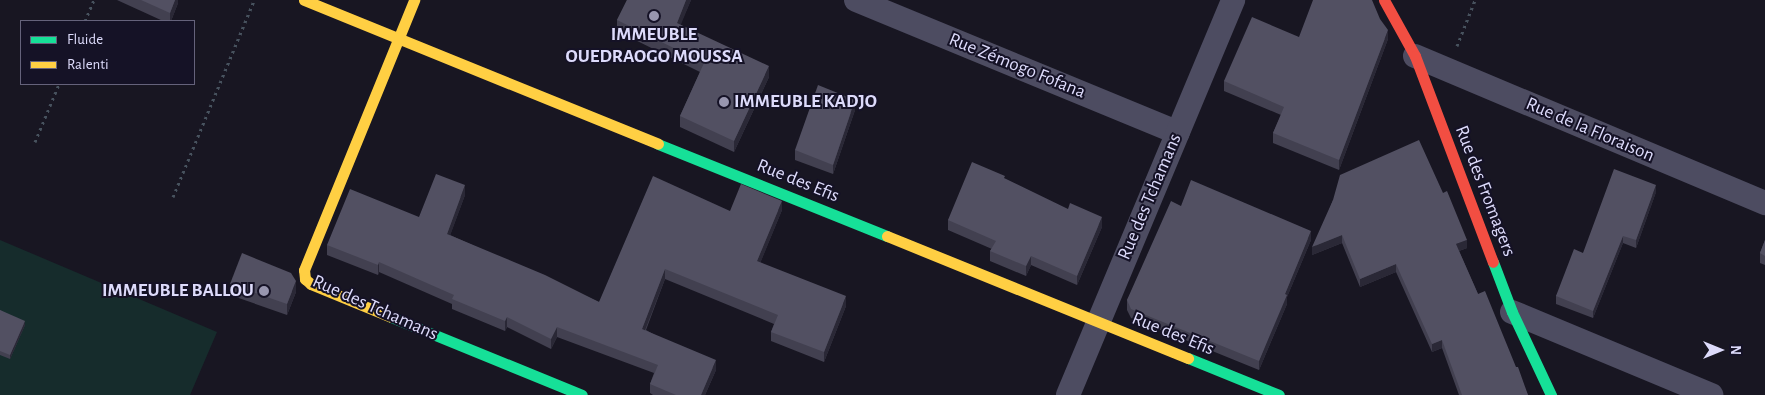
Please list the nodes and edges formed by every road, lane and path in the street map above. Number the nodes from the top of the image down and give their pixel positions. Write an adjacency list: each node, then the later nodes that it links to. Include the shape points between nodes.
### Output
1 (94, 0): 9 (path)
2 (254, 0): 16 (path)
3 (304, 0): 10 (street, Rue des Efis)
4 (414, 0): 10 (street, Rue des Tchamans)
5 (856, 0): 14 (street, Rue Zémogo Fofana)
6 (1233, 0): 14 (street, Rue des Tchamans)
7 (1384, 0): 11 (street, Rue des Fromagers)
8 (1475, 0): 12 (path)
9 (85, 20)
10 (398, 39): 19 (street, Rue des Efis); 21 (street, Rue des Tchamans, via 304,270 305,279)
11 (1415, 56): 12 (street, Rue de la Floraison); 18 (street, Rue des Fromagers)
12 (1448, 70): 17 (street, Rue de la Floraison)
13 (60, 85): 15 (path)
14 (1178, 133): 19 (street, Rue des Tchamans)
15 (36, 142)
16 (173, 197)
17 (1765, 203)
18 (1512, 312): 23 (street, Rue des Fromagers); 24 (street)
19 (1097, 321): 20 (street, Rue des Efis); 22 (street, Rue des Tchamans)
20 (1268, 393)
21 (582, 395)
22 (1068, 395)
23 (1551, 395)
24 (1711, 395)

